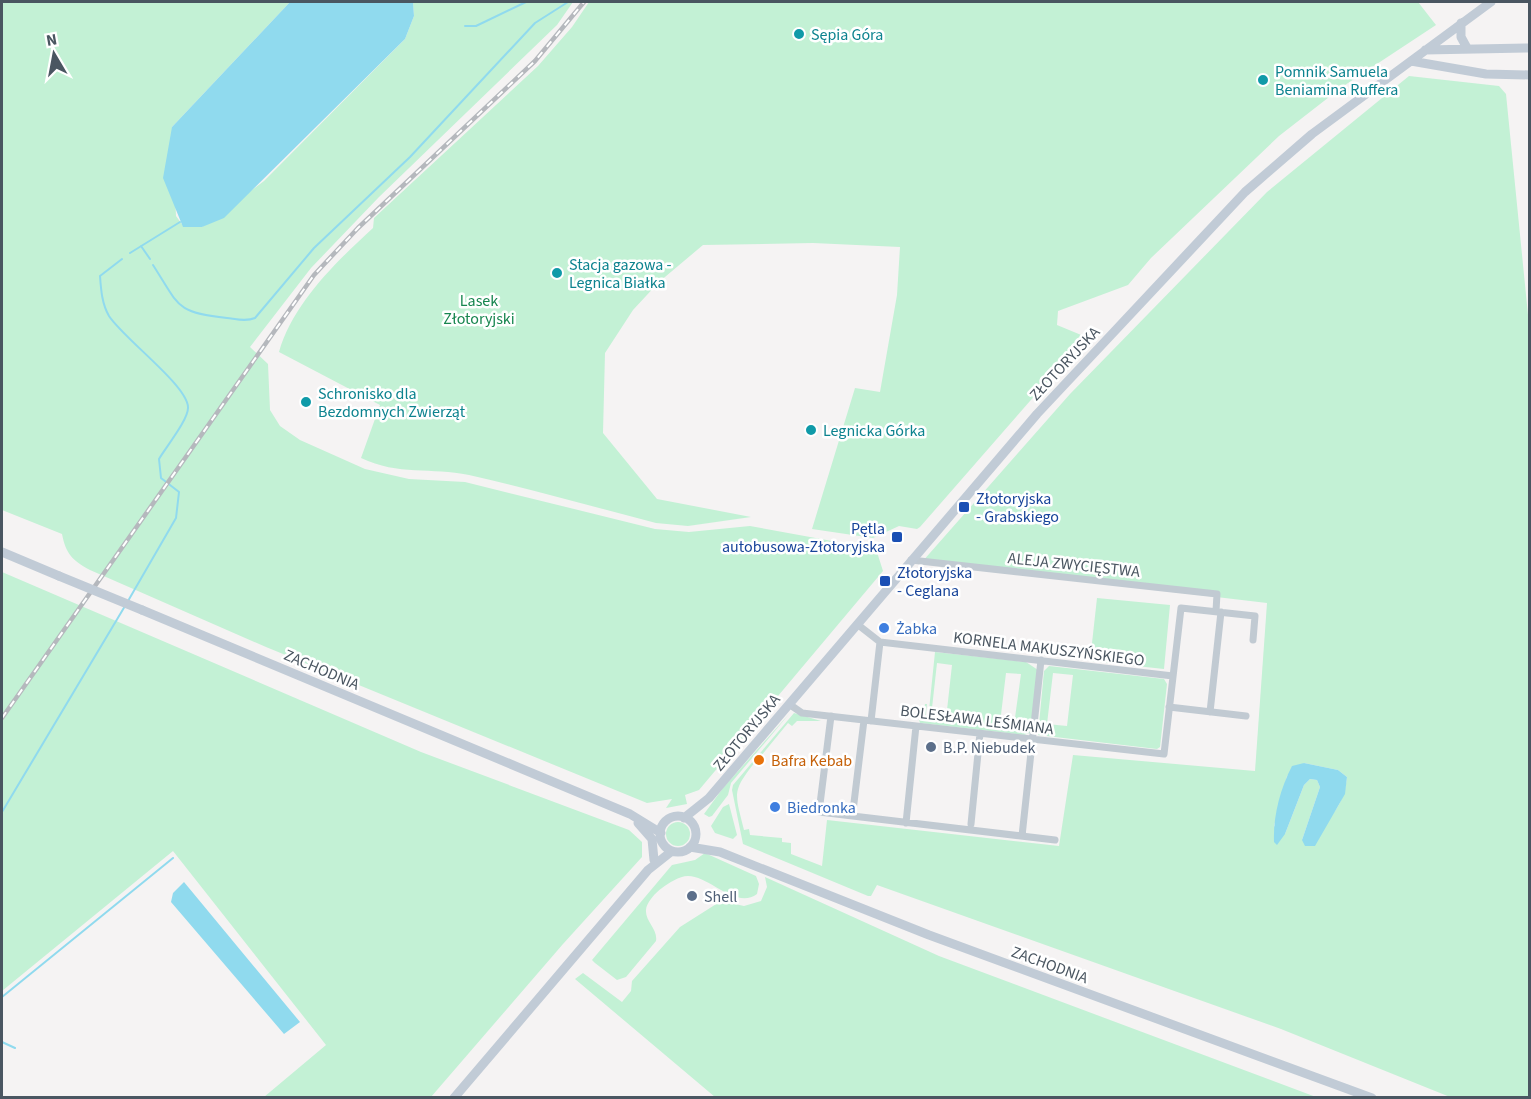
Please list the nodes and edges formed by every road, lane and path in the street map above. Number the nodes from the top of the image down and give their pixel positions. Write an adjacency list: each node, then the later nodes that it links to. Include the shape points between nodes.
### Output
1 (1491, 2): 2 (main road, ZŁOTORYJSKA)
2 (1461, 24): 3 (main road, via 1461,37); 5 (main road, ZŁOTORYJSKA)
3 (1467, 48): 4 (main road); 5 (main road)
4 (1530, 48)
5 (1425, 50): 6 (main road, ZŁOTORYJSKA)
6 (1411, 61): 7 (main road, via 1486,74); 9 (main road, ZŁOTORYJSKA, via 1312,134 1245,192 1037,414)
7 (1530, 75)
8 (2, 552): 27 (main road, ZACHODNIA, bridge)
9 (911, 560): 10 (street, ALEJA ZWYCIĘSTWA, via 1216,594); 11 (main road, ZŁOTORYJSKA)
10 (1218, 612): 12 (street, via 1255,616); 15 (street, via 1181,608); 18 (street)
11 (857, 624): 13 (street); 16 (main road, ZŁOTORYJSKA)
12 (1253, 640)
13 (880, 642): 14 (street, KORNELA MAKUSZYŃSKIEGO); 21 (street)
14 (1041, 660): 15 (street, KORNELA MAKUSZYŃSKIEGO); 24 (street)
15 (1173, 676): 17 (street)
16 (789, 704): 19 (street, BOLESŁAWA LEŚMIANA, via 802,713); 25 (main road, ZŁOTORYJSKA)
17 (1169, 708): 18 (street); 24 (street, BOLESŁAWA LEŚMIANA, via 1164,754)
18 (1210, 712): 20 (street)
19 (831, 716): 21 (street, BOLESŁAWA LEŚMIANA); 30 (street, via 819,812)
20 (1246, 716)
21 (867, 720): 22 (street, BOLESŁAWA LEŚMIANA); 26 (street)
22 (916, 726): 23 (street, BOLESŁAWA LEŚMIANA); 30 (street)
23 (980, 733): 24 (street, BOLESŁAWA LEŚMIANA); 31 (street)
24 (1032, 739): 34 (street)
25 (709, 798): 28 (main road, ZŁOTORYJSKA); 32 (main road, ZŁOTORYJSKA)
26 (853, 811)
27 (630, 814): 29 (main road, ZACHODNIA); 35 (main road, ZACHODNIA); 40 (main road, via 650,836)
28 (684, 818): 29 (main road); 32 (main road)
29 (667, 821): 35 (main road)
30 (906, 823): 34 (street)
31 (971, 824)
32 (693, 825): 33 (main road)
33 (696, 835): 37 (main road); 39 (main road, ZACHODNIA)
34 (1022, 836): 36 (street)
35 (661, 837): 38 (main road); 40 (main road)
36 (1055, 840)
37 (690, 848): 38 (main road); 39 (main road, ZACHODNIA)
38 (672, 851): 41 (main road)
39 (720, 852): 43 (main road, ZACHODNIA, via 940,940)
40 (654, 860): 41 (main road)
41 (648, 870): 42 (main road)
42 (454, 1098)
43 (1372, 1098)

